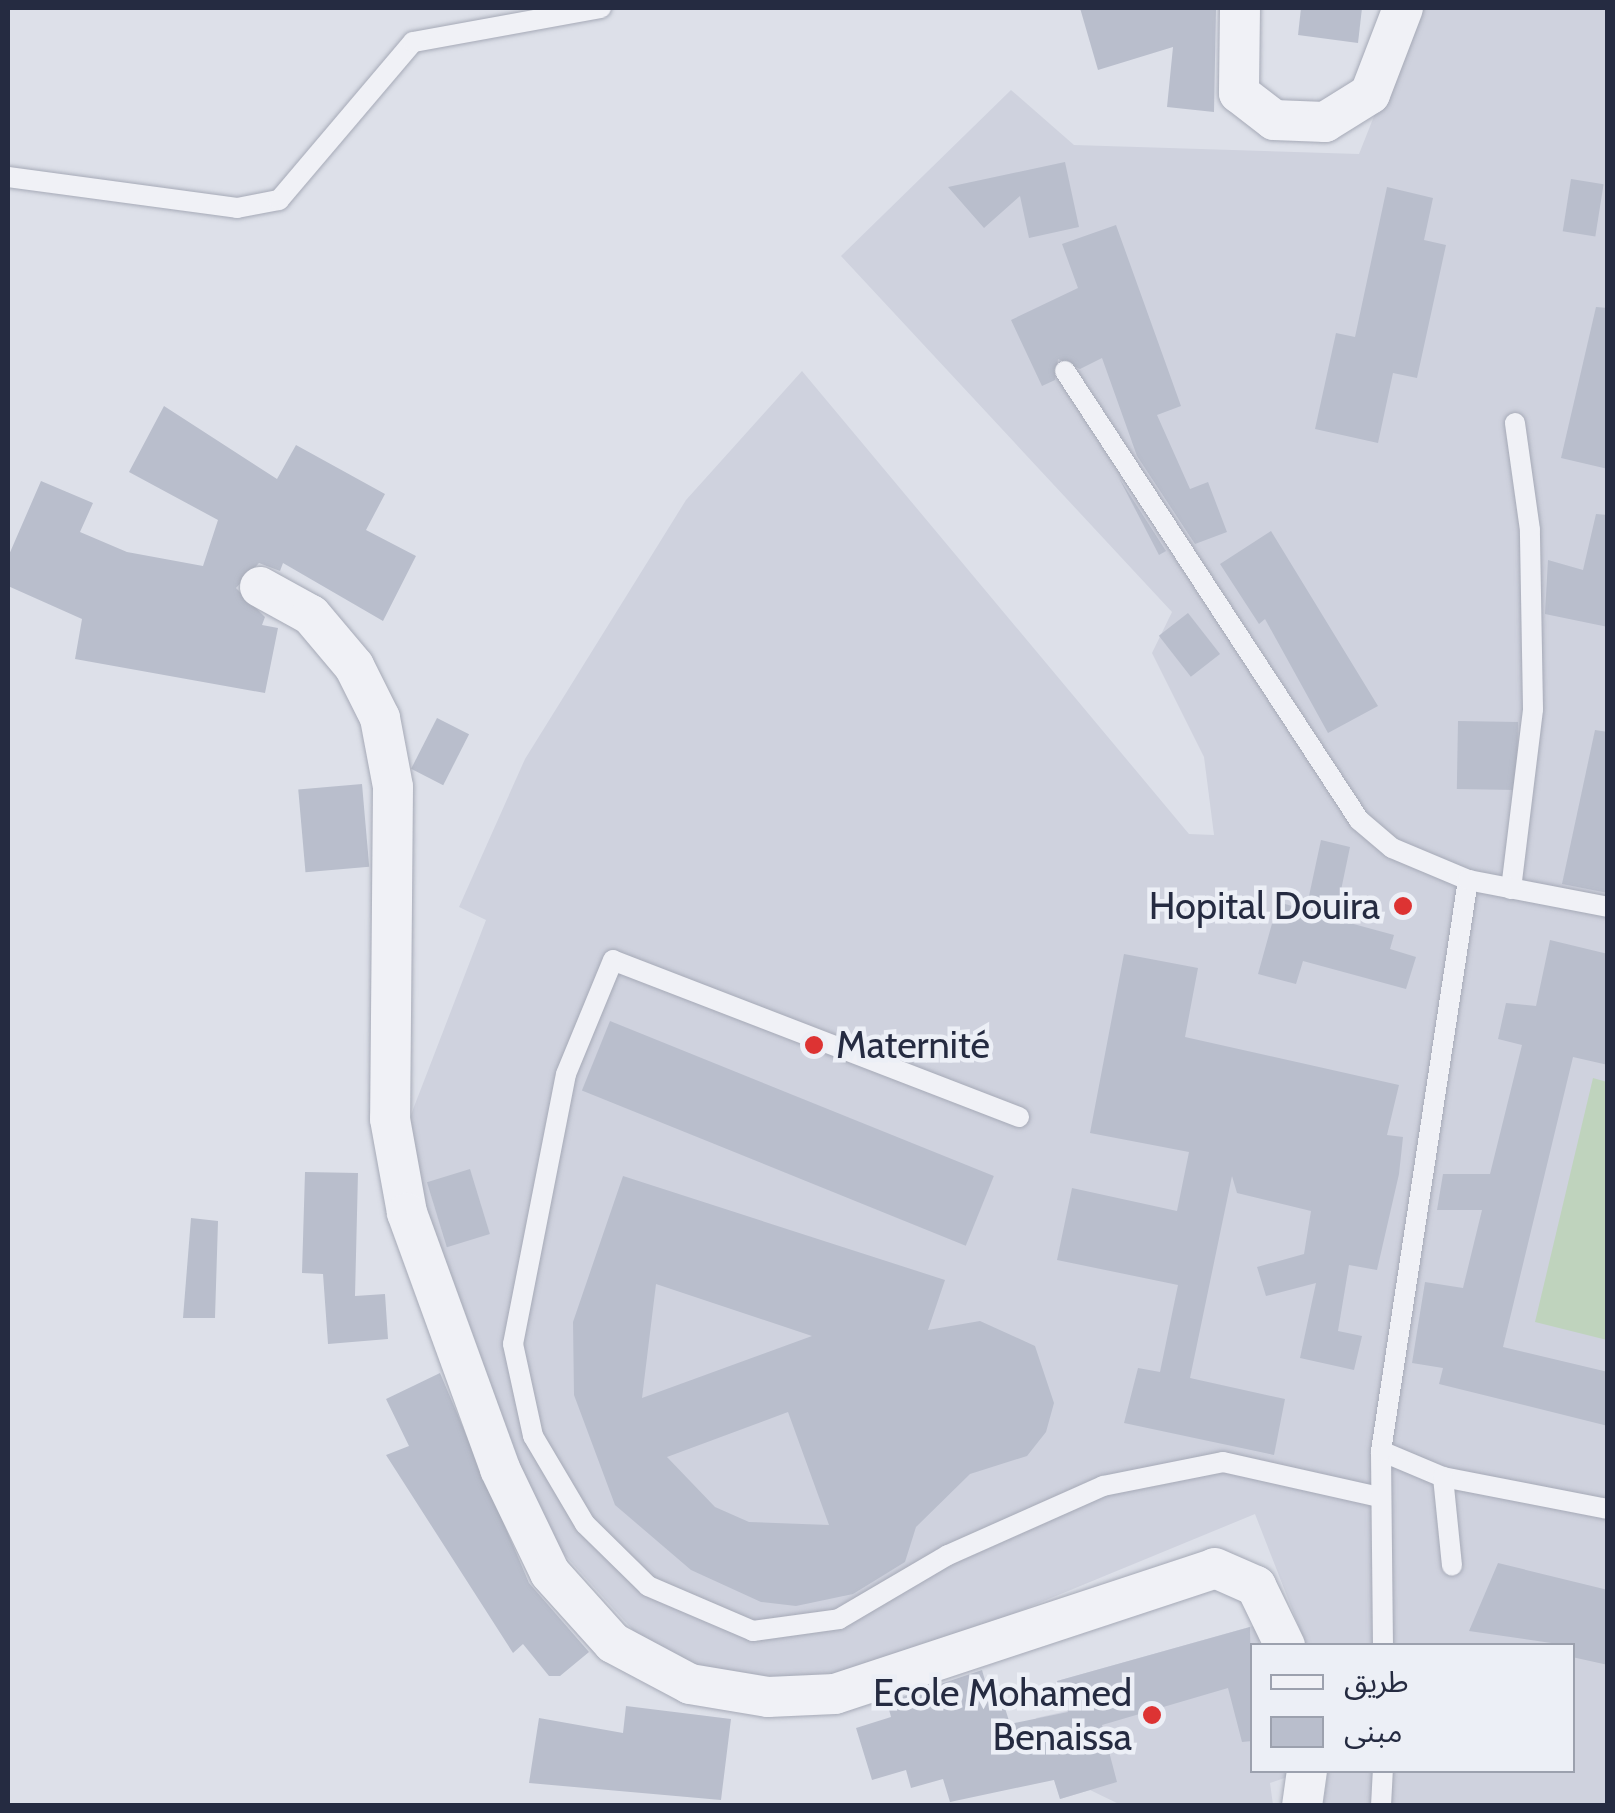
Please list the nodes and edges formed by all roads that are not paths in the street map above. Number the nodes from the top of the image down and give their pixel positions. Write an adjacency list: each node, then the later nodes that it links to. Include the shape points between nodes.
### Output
1 (601, 8): 4 (lane, via 412,42 279,200 237,208)
2 (1240, 8): 3 (street, via 1239,93 1274,120 1325,122 1370,94)
3 (1403, 8)
4 (8, 177)
5 (1065, 371): 8 (lane, via 1359,820 1392,848)
6 (1515, 423): 9 (lane, via 1530,530 1533,709)
7 (260, 587): 17 (street, via 311,615 354,666 380,718 393,786 390,1120 407,1214 508,1486 550,1573 613,1643 690,1684 768,1697 834,1694 1215,1568 1256,1586)
8 (1468, 880): 9 (lane); 12 (lane)
9 (1512, 889): 10 (lane)
10 (1608, 906)
11 (1019, 1117): 14 (lane, via 612,960 566,1074 513,1344 533,1436 586,1524 648,1586 753,1631 839,1619 948,1556 1103,1486 1223,1462)
12 (1380, 1451): 13 (lane); 14 (lane)
13 (1442, 1477): 15 (lane); 16 (lane)
14 (1379, 1497): 18 (lane)
15 (1608, 1510)
16 (1452, 1566)
17 (1284, 1643)
18 (1383, 1643)
19 (1307, 1773): 21 (street)
20 (1383, 1773): 22 (lane)
21 (1302, 1806)
22 (1381, 1806)

